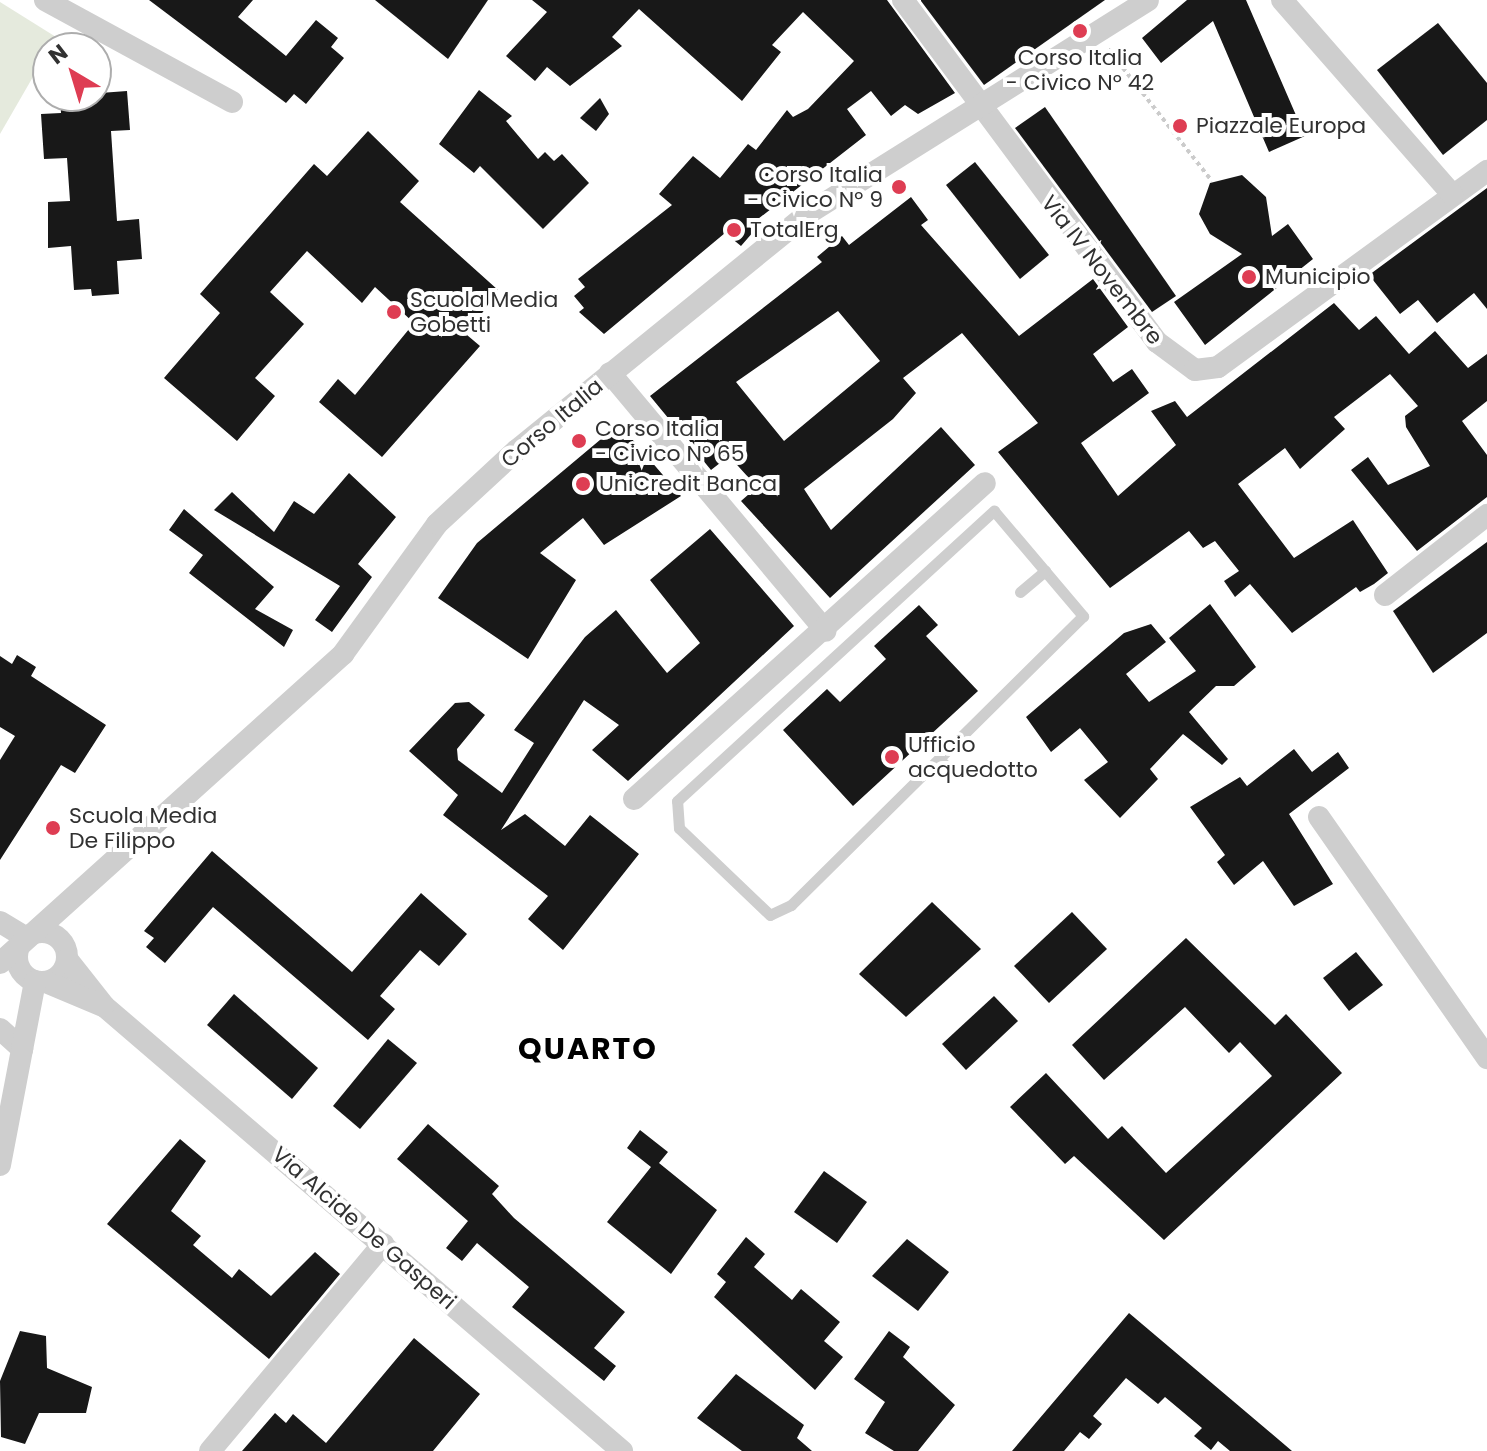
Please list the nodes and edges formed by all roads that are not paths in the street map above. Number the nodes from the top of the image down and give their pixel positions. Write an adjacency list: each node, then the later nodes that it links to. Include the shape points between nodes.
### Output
1 (45, 0): 5 (street)
2 (903, 0): 6 (street, Via IV Novembre, via 971,86)
3 (1148, 0): 6 (street, Corso Italia)
4 (1282, 0): 8 (street)
5 (232, 102)
6 (976, 107): 8 (street, Via IV Novembre, via 1157,342 1195,370 1218,367); 9 (street, Corso Italia, via 809,213)
7 (1487, 171): 8 (street, Via IV Novembre)
8 (1453, 195)
9 (610, 373): 15 (street); 21 (street, Corso Italia, via 437,524 343,654)
10 (985, 483): 15 (street)
11 (1487, 515): 14 (street)
12 (1045, 571): 13 (lane); 16 (lane, via 994,511); 17 (lane, via 1083,616)
13 (1020, 592)
14 (1385, 595)
15 (826, 631): 16 (lane); 19 (street)
16 (842, 649): 17 (lane, via 677,801 679,828 770,915 791,905)
17 (939, 759): 18 (lane)
18 (952, 772)
19 (634, 799)
20 (1319, 817): 30 (street)
21 (61, 908): 23 (street, Corso Italia); 24 (street)
22 (0, 922): 23 (street)
23 (27, 938): 24 (street); 25 (street, Corso Italia); 26 (street, via 18,962)
24 (63, 949): 26 (street); 27 (street, Via Alcide De Gasperi)
25 (0, 963)
26 (41, 982): 27 (street, Via Alcide De Gasperi); 29 (street)
27 (104, 1006): 34 (street, Via Alcide De Gasperi)
28 (0, 1029): 29 (street)
29 (22, 1049): 32 (street)
30 (1487, 1058)
31 (0, 1060): 32 (street)
32 (16, 1083): 33 (street)
33 (0, 1165)
34 (383, 1244): 35 (street); 36 (street, Via Alcide De Gasperi)
35 (210, 1451)
36 (622, 1451)

